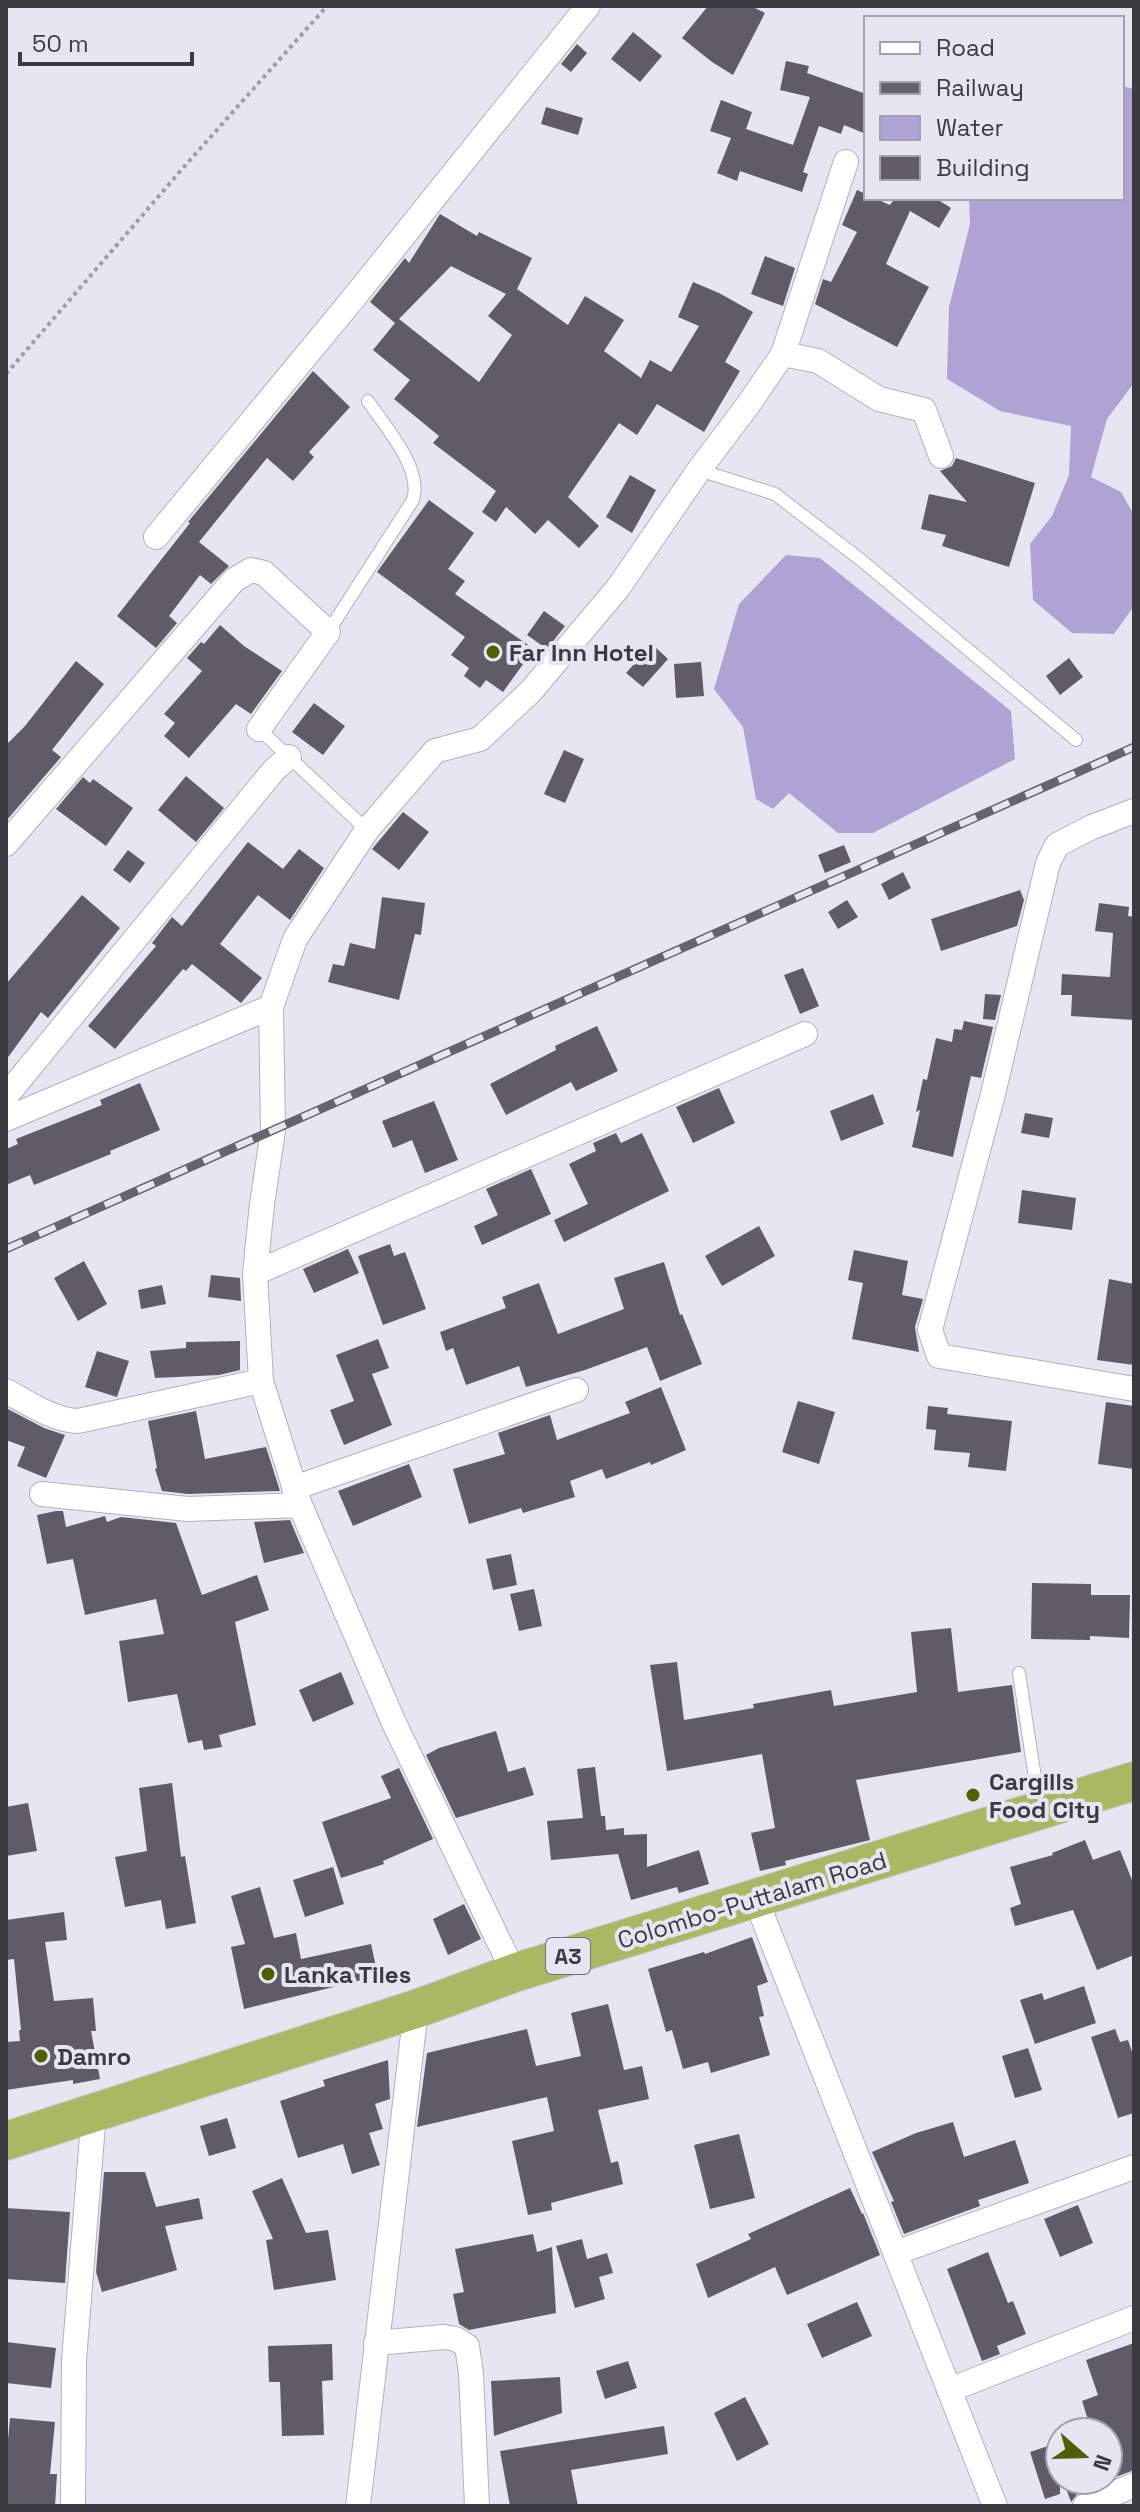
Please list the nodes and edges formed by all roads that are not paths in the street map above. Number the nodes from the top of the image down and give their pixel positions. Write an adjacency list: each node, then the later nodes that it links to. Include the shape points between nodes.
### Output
1 (588, 6): 7 (street)
2 (846, 162): 3 (street)
3 (783, 354): 5 (street, via 818,361 879,399 924,410); 6 (street)
4 (368, 401): 8 (lane, via 411,465 416,490)
5 (941, 456)
6 (699, 470): 10 (lane, via 775,494); 13 (street, via 618,588 531,691 480,739 435,751)
7 (156, 537)
8 (328, 632): 9 (street); 14 (street, via 264,573 251,570 234,580)
9 (259, 729): 11 (lane)
10 (1076, 740)
11 (289, 757): 13 (lane); 17 (street)
12 (1134, 811): 21 (street, via 1057,845 1048,863 930,1330 939,1356)
13 (367, 830): 15 (street, via 295,939)
14 (6, 844)
15 (271, 1007): 18 (street); 19 (street, via 273,1131)
16 (805, 1034): 19 (street)
17 (6, 1096)
18 (6, 1119)
19 (255, 1273): 20 (street)
20 (261, 1381): 23 (street, via 78,1421 48,1414); 25 (street)
21 (1134, 1389)
22 (576, 1390): 25 (street)
23 (6, 1391)
24 (42, 1494): 25 (street, via 188,1509)
25 (297, 1496): 30 (street, via 394,1723)
26 (1019, 1673): 28 (lane)
27 (1134, 1781): 28 (highway, Colombo-Puttalam Road / A3)
28 (1040, 1810): 29 (highway, Colombo-Puttalam Road / A3)
29 (756, 1900): 30 (highway, Colombo-Puttalam Road / A3); 35 (street)
30 (514, 1973): 31 (highway, Colombo-Puttalam Road / A3)
31 (416, 2009): 32 (highway, Colombo-Puttalam Road / A3); 37 (street)
32 (94, 2112): 33 (highway, Colombo-Puttalam Road / A3); 40 (street, via 74,2360)
33 (6, 2141)
34 (1134, 2167): 35 (street)
35 (895, 2253): 38 (street)
36 (1134, 2318): 38 (street)
37 (376, 2343): 41 (street); 42 (street, via 444,2337 467,2346)
38 (949, 2390): 43 (street)
39 (1134, 2485): 44 (street)
40 (73, 2506)
41 (358, 2506)
42 (477, 2506)
43 (995, 2506)
44 (1085, 2506)

